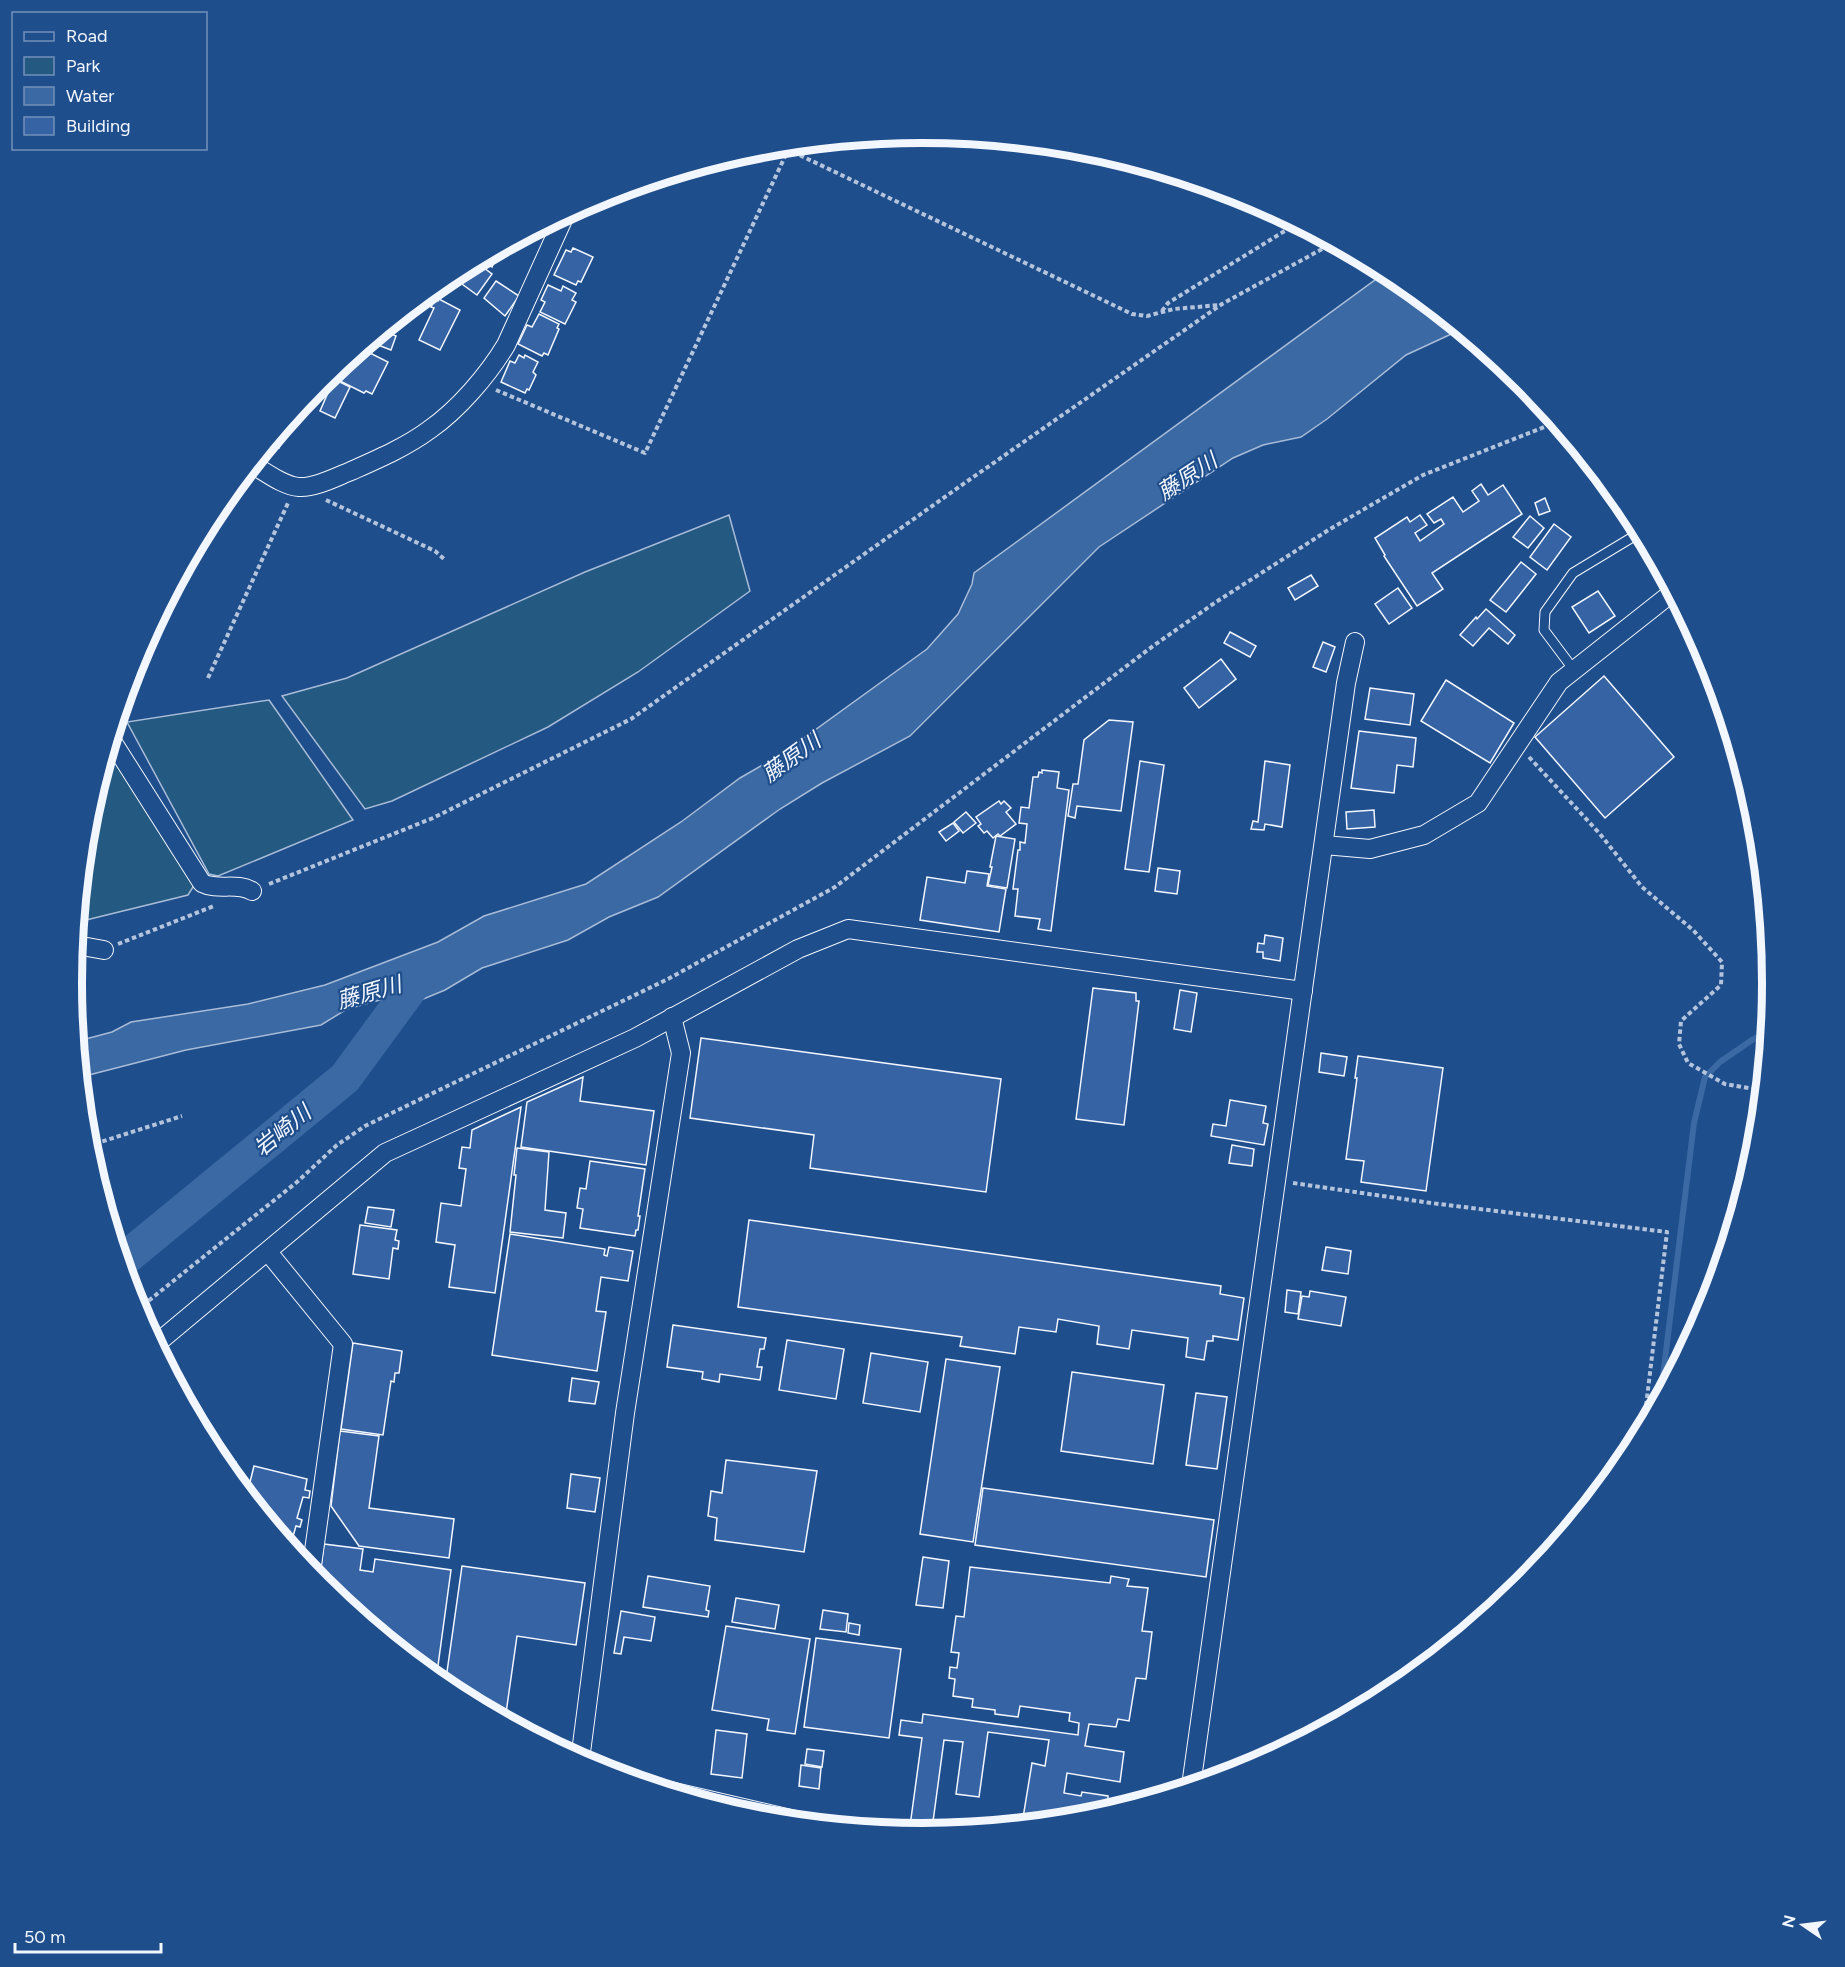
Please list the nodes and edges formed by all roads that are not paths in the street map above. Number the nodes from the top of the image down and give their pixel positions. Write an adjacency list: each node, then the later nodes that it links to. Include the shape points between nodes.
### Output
1 (560, 226): 2 (street, via 506,345 479,383 429,431 341,475 299,487)
2 (259, 468)
3 (1633, 537): 6 (lane, via 1573,573 1545,612 1544,630)
4 (1668, 596): 6 (street)
5 (1355, 642): 8 (street, via 1347,673)
6 (1574, 670): 8 (street, via 1559,682 1478,803 1424,835 1370,849)
7 (116, 749): 9 (street, via 202,883)
8 (1324, 845): 12 (street)
9 (252, 891)
10 (83, 946): 11 (street)
11 (104, 950)
12 (1303, 991): 13 (street, via 848,929 798,949); 18 (street)
13 (672, 1017): 14 (street, via 635,1038 385,1153); 17 (street, via 681,1053 625,1413)
14 (268, 1252): 15 (street); 16 (street, via 343,1344)
15 (162, 1339)
16 (313, 1560)
17 (581, 1751)
18 (1192, 1779)

